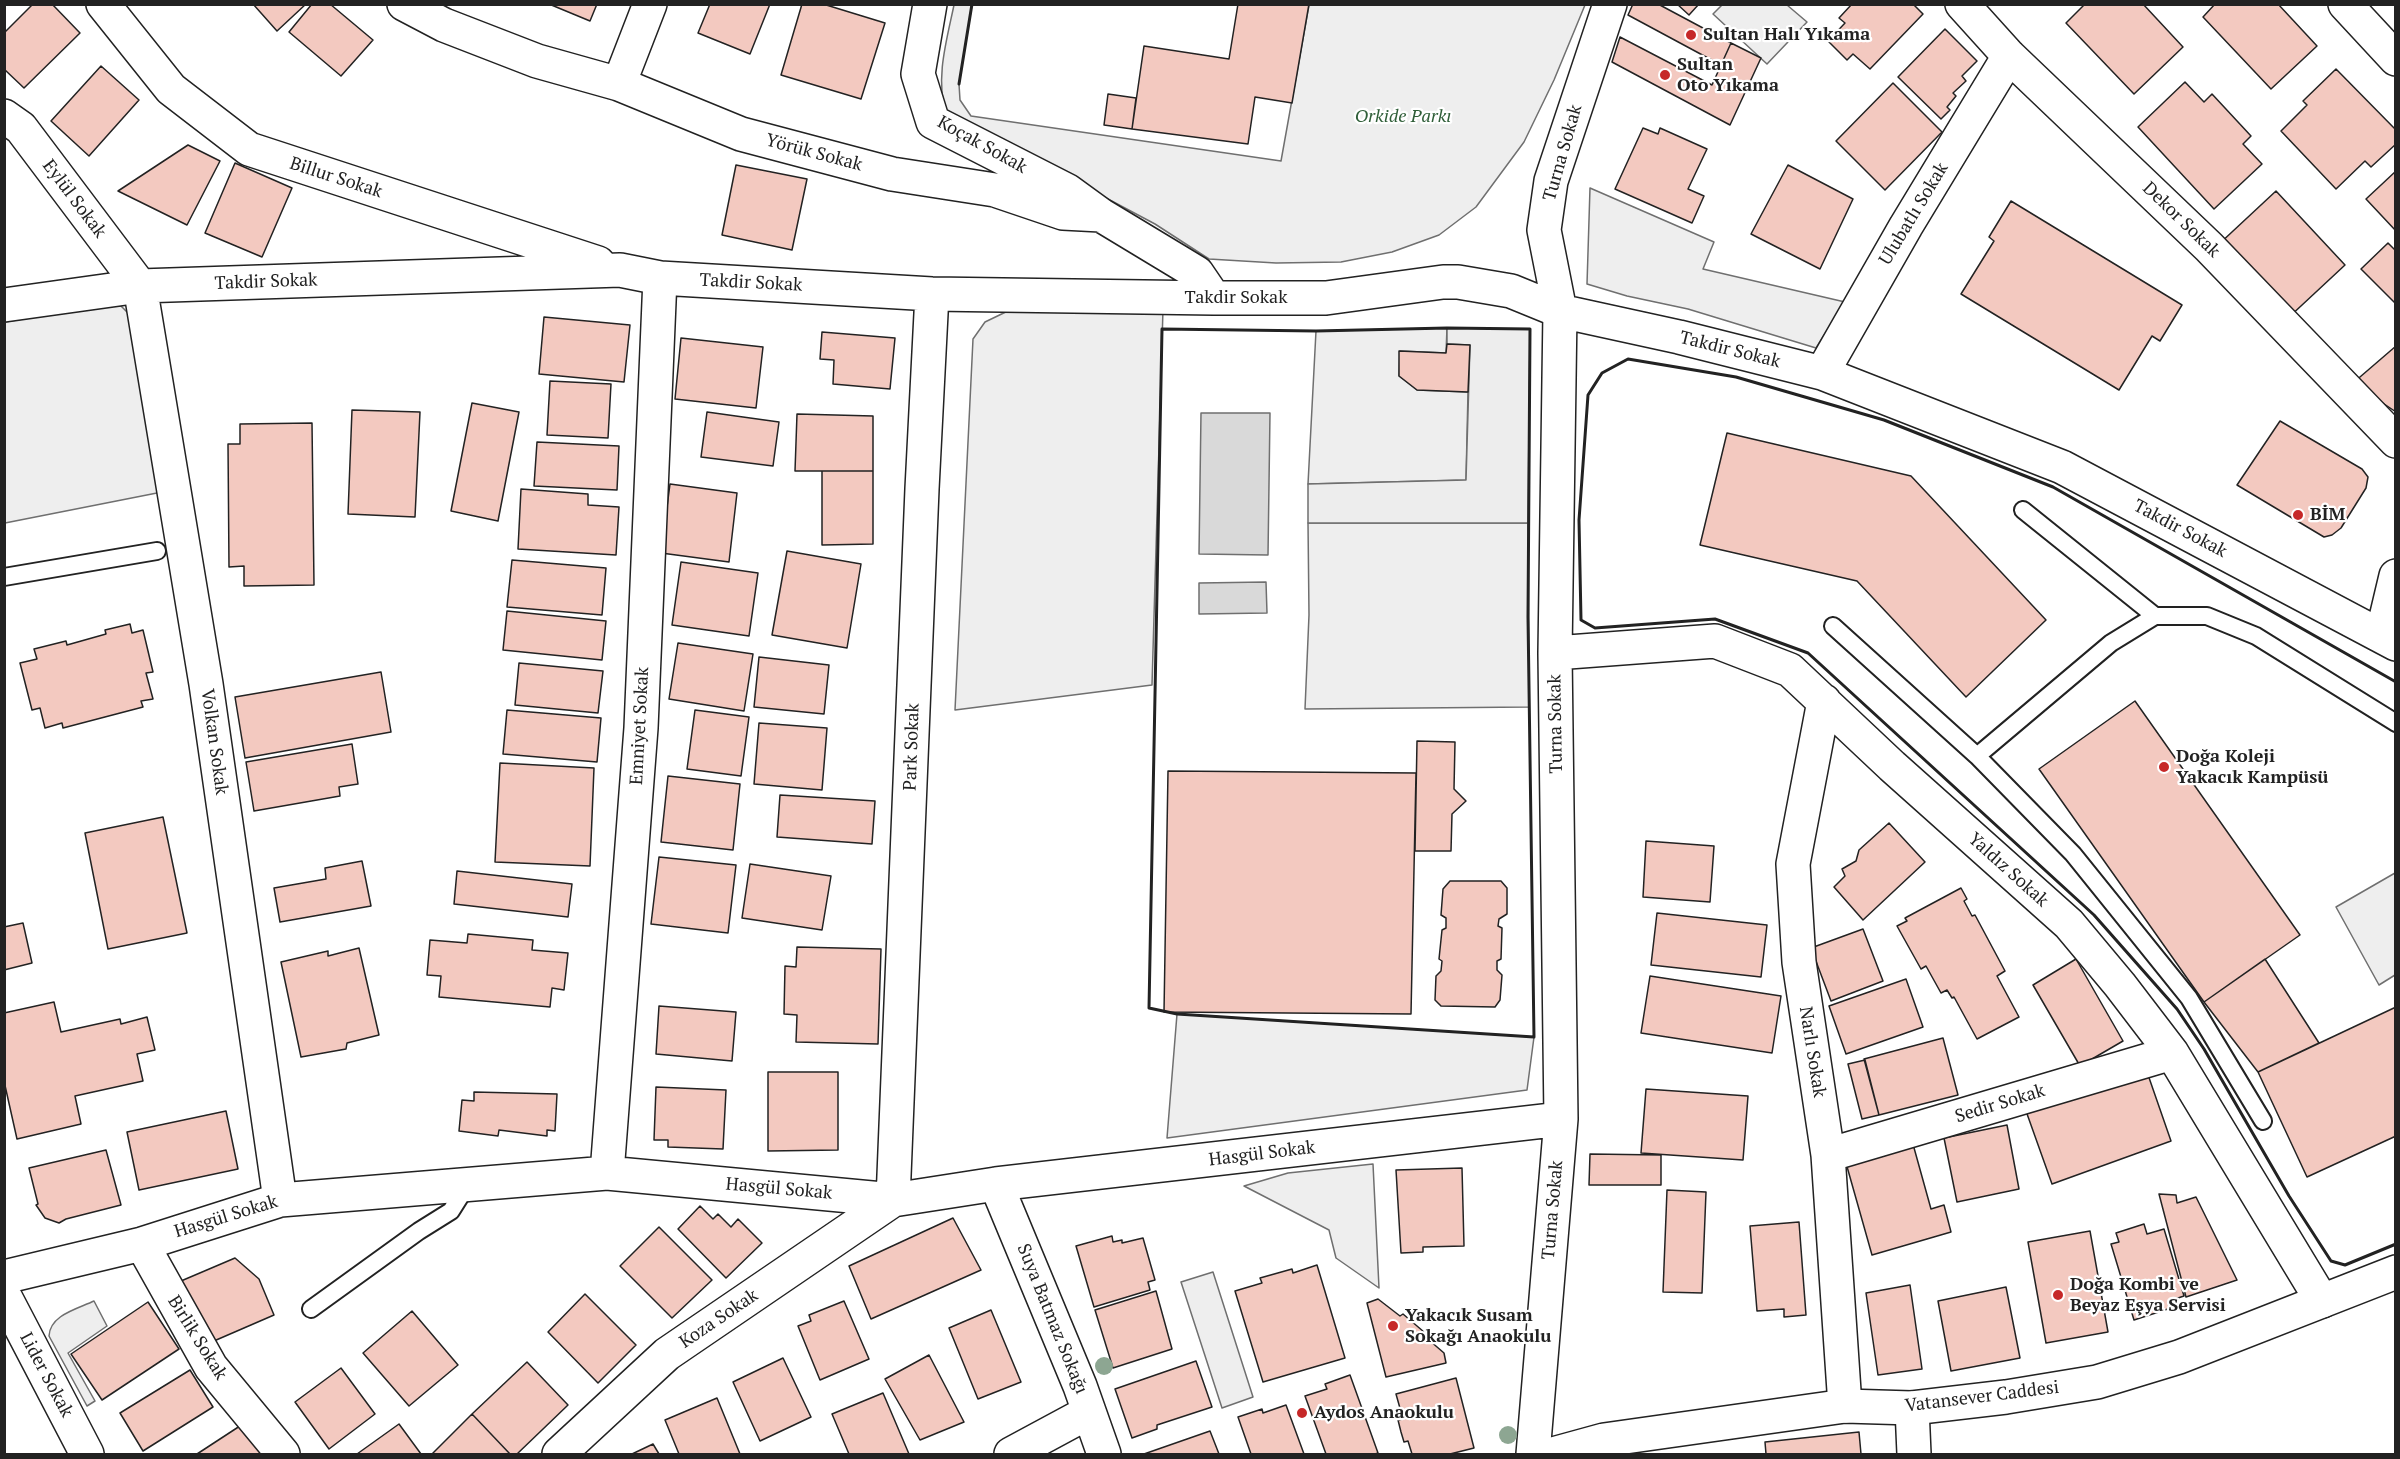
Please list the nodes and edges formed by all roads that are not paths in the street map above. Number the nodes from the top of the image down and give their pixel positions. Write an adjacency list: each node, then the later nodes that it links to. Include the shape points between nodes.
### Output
1 (104, 4): 13 (street, Billur Sokak, via 171,89 249,149)
2 (404, 4): 10 (street, Yörük Sokak, via 444,25 537,61)
3 (650, 4): 10 (street)
4 (930, 4): 12 (street, Koçak Sokak, via 918,74 933,122 1068,191)
5 (1610, 4): 19 (street, Turna Sokak, via 1551,181 1544,230)
6 (1962, 4): 8 (street, Dekor Sokak)
7 (2345, 4): 9 (street)
8 (2009, 56): 20 (street, Ulubatlı Sokak, via 1905,226); 21 (street, Dekor Sokak, via 2210,247)
9 (2396, 59)
10 (618, 84): 12 (street, Yörük Sokak, via 741,134 892,174 995,190 1063,213)
11 (4, 116): 15 (street, Eylül Sokak, via 21,128)
12 (1101, 215): 17 (street, Yörük Sokak, via 1197,273)
13 (620, 270): 14 (street, Takdir Sokak); 15 (street, Takdir Sokak)
14 (660, 278): 16 (street, Takdir Sokak); 37 (street, Emniyet Sokak, via 641,728)
15 (140, 286): 18 (street, Takdir Sokak); 40 (street, Volkan Sokak, via 206,684)
16 (932, 294): 17 (street, Takdir Sokak); 41 (street, Park Sokak)
17 (1214, 298): 19 (street, Takdir Sokak, via 1326,298 1458,282 1511,291)
18 (4, 305)
19 (1560, 311): 20 (street, Takdir Sokak); 29 (street, Turna Sokak)
20 (1822, 373): 28 (street, Takdir Sokak, via 2062,466)
21 (2396, 441)
22 (2023, 510): 26 (lane)
23 (157, 551): 25 (lane)
24 (2396, 576): 28 (street)
25 (4, 577)
26 (2155, 616): 31 (lane, via 2207,616 2256,636); 32 (lane, via 2111,643)
27 (1833, 626): 32 (lane)
28 (2389, 640)
29 (1555, 653): 30 (street, Yaldız Sokak, via 1715,641 1790,670); 34 (street, Turna Sokak)
30 (1824, 700): 33 (street, Yaldız Sokak, via 2069,924); 36 (street, Narlı Sokak, via 1793,864 1799,962)
31 (2396, 723)
32 (1977, 756): 35 (lane, via 2073,854 2189,998)
33 (2172, 1053): 36 (street, Sedir Sokak); 46 (street, Yaldız Sokak)
34 (1561, 1119): 39 (street, Hasgül Sokak); 57 (street, Turna Sokak)
35 (2263, 1121)
36 (1828, 1155): 48 (street, Narlı Sokak)
37 (607, 1173): 38 (street, Hasgül Sokak); 41 (street, Hasgül Sokak)
38 (468, 1184): 40 (street, Hasgül Sokak); 47 (lane, via 451,1211)
39 (996, 1184): 41 (street, Hasgül Sokak); 50 (street, Suya Batmaz Sokağı)
40 (280, 1200): 42 (street, Hasgül Sokak)
41 (893, 1200): 54 (street, Koza Sokak, via 667,1354)
42 (142, 1244): 44 (street, Hasgül Sokak); 53 (street, Birlik Sokak, via 211,1367)
43 (2396, 1272): 46 (street, Vatansever Caddesi)
44 (4, 1277)
45 (4, 1296): 52 (street, Lider Sokak)
46 (2322, 1301): 49 (street, Vatansever Caddesi, via 2179,1357 2097,1382)
47 (311, 1309)
48 (1845, 1406): 49 (street, Vatansever Caddesi); 51 (street, Vatansever Caddesi)
49 (1912, 1408): 59 (street)
50 (1089, 1412): 55 (street); 56 (street, Suya Batmaz Sokağı)
51 (1606, 1447): 58 (street, Vatansever Caddesi)
52 (87, 1455)
53 (283, 1455)
54 (559, 1455)
55 (1011, 1455)
56 (1104, 1455)
57 (1533, 1455)
58 (1553, 1455)
59 (1914, 1455)

